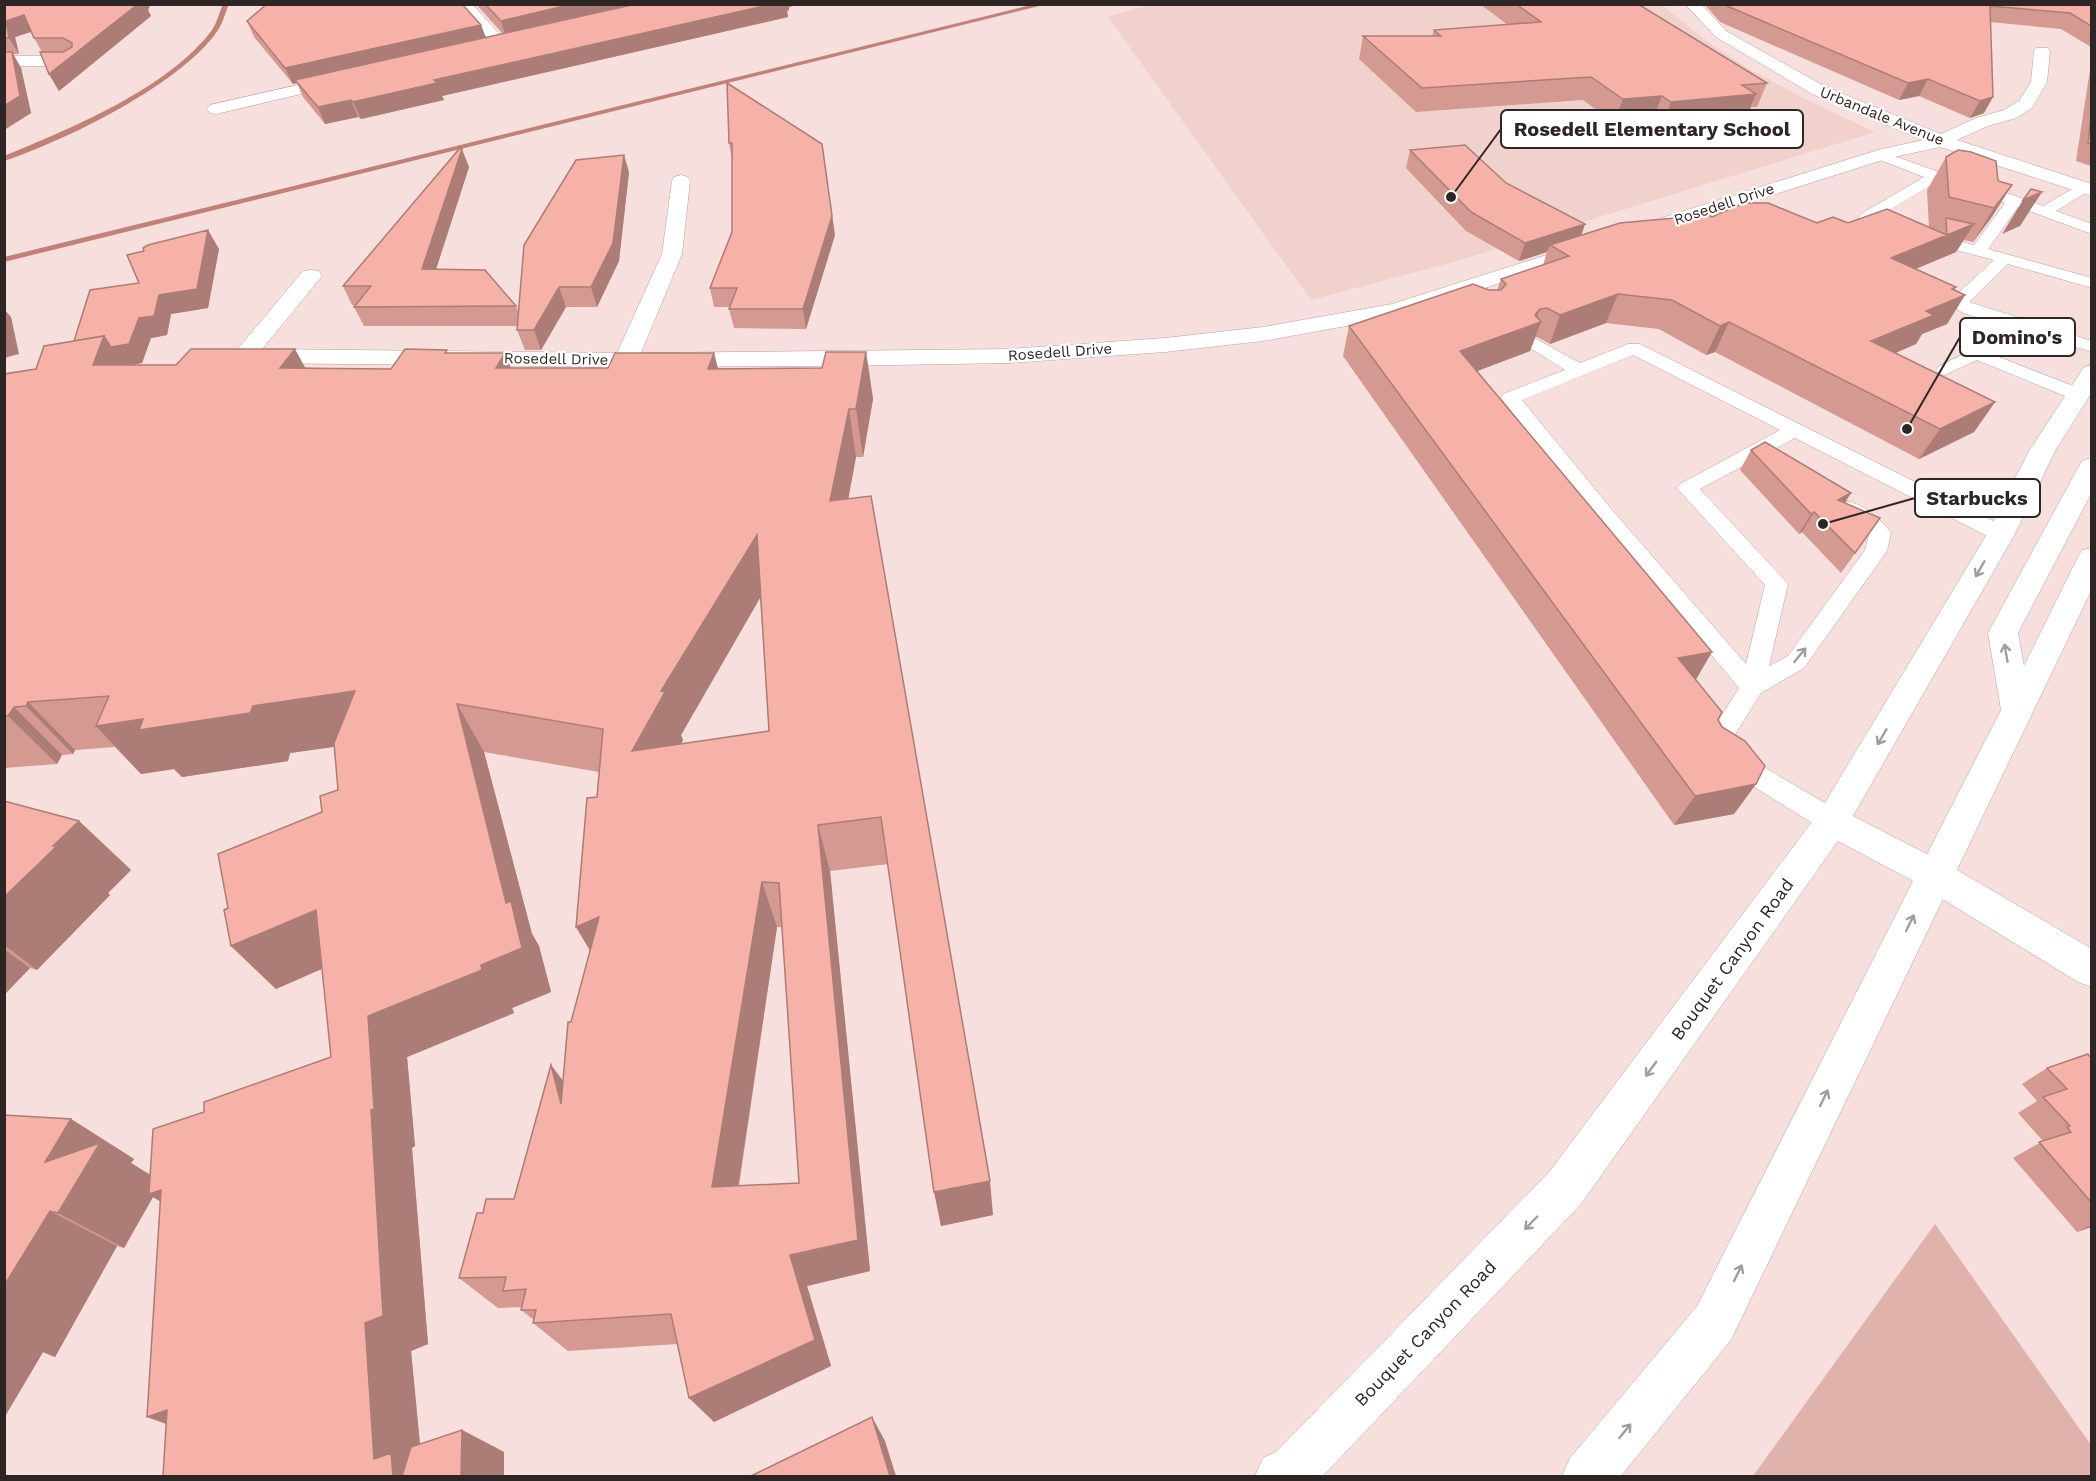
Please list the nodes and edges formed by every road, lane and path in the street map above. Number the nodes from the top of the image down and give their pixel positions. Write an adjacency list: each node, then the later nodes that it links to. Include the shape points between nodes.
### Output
1 (463, 4): 3 (street, via 506,42)
2 (1692, 4): 9 (street, Urbandale Avenue, via 1721,34 1818,90)
3 (478, 48)
4 (2042, 51): 9 (street, Rosedell Drive, via 2039,82 2026,104)
5 (4, 61): 6 (street)
6 (72, 61)
7 (352, 77): 8 (street)
8 (216, 109)
9 (1941, 141): 10 (street, Rosedell Drive); 11 (street, Urbandale Avenue)
10 (1880, 155): 12 (lane); 27 (street, Rosedell Drive, via 1611,241 1461,297 1263,334 1009,356)
11 (2000, 160): 13 (lane); 15 (street, Urbandale Avenue)
12 (1936, 176): 13 (lane); 19 (lane, via 1866,217 1874,224)
13 (1955, 179): 16 (lane)
14 (681, 181): 27 (street, via 672,254)
15 (2088, 189): 17 (lane)
16 (2015, 200): 17 (lane); 19 (lane)
17 (2045, 211): 18 (lane)
18 (2091, 229)
19 (1978, 251): 20 (lane)
20 (2005, 258): 22 (lane); 24 (lane, via 1961,304)
21 (310, 276): 25 (street)
22 (2091, 283)
23 (1536, 344): 28 (lane)
24 (2091, 347)
25 (244, 356): 26 (street, Rosedell Drive); 27 (street, Rosedell Drive)
26 (221, 359)
27 (626, 360)
28 (1578, 370): 31 (lane, via 1634,348); 36 (lane, via 1510,398)
29 (1946, 370): 30 (lane, via 1976,353)
30 (2085, 383): 32 (street, Bouquet Canyon Road)
31 (1795, 430): 34 (lane); 36 (lane, via 1764,456 1688,488 1777,585)
32 (2077, 451): 34 (street, Bouquet Canyon Road); 37 (street, one-way to 32, via 2003,633)
33 (1831, 498): 36 (lane, one-way to 33, via 1796,662 1876,551 1880,533 1860,515)
34 (2001, 534): 38 (street, Bouquet Canyon Road, one-way to 38)
35 (2091, 557): 37 (street)
36 (1752, 687): 38 (lane, via 1713,749)
37 (2017, 710): 39 (street)
38 (1833, 821): 39 (street); 41 (street, Bouquet Canyon Road, one-way to 41, via 1565,1188 1295,1469)
39 (1934, 875): 40 (street); 42 (street, one-way to 39, via 1713,1323)
40 (2091, 970)
41 (1281, 1476)
42 (1588, 1476)

